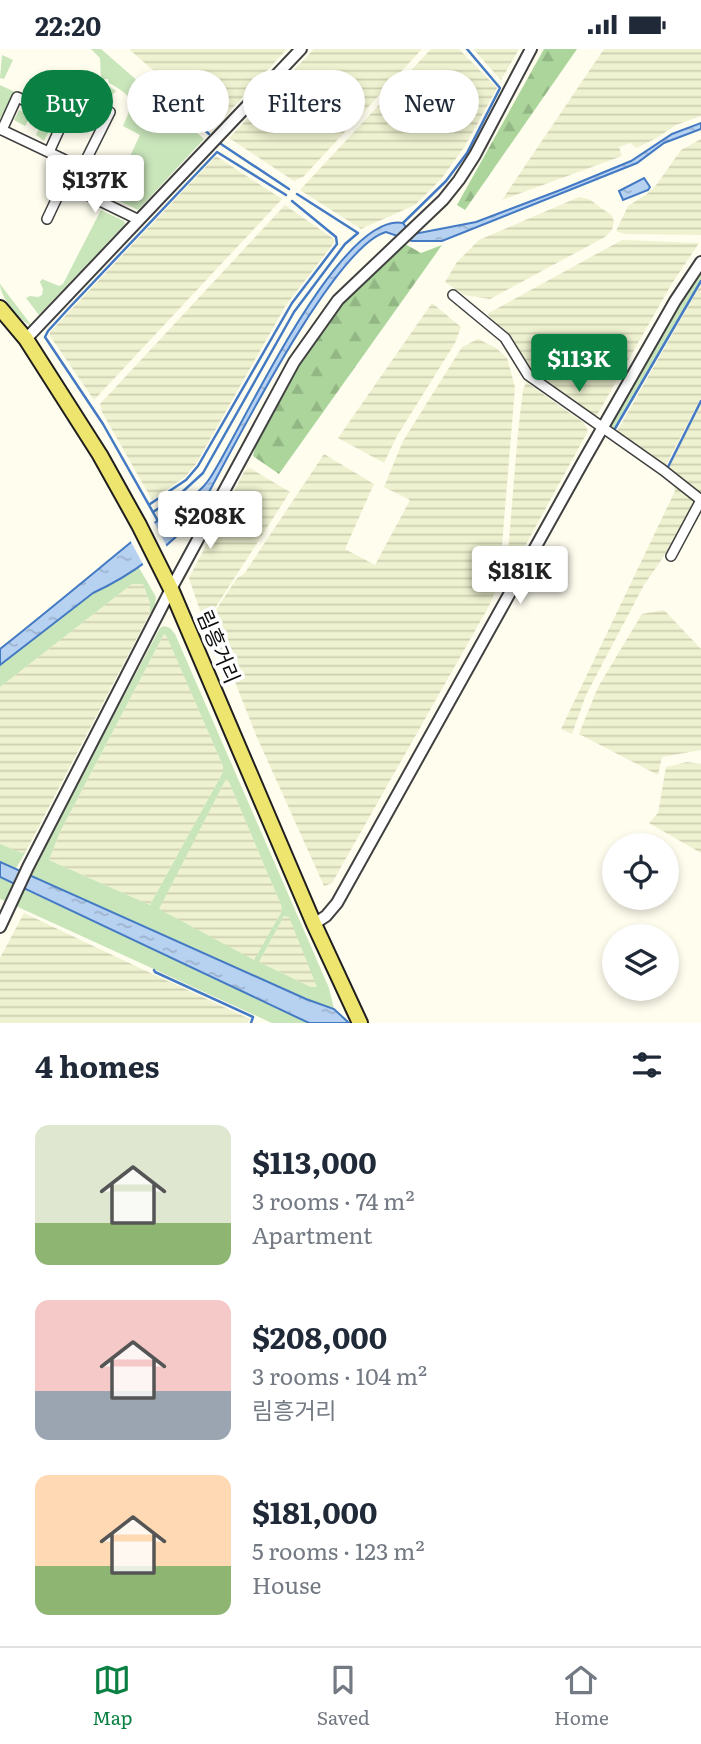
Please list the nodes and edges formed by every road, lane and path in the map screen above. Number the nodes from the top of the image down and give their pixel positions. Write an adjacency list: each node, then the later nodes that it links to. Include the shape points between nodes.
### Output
1 (301, 49): 11 (street)
2 (531, 49): 19 (street, via 459,180 338,300 306,341)
3 (21, 99): 4 (street, via 17,97)
4 (1, 129): 7 (street)
5 (58, 133): 7 (street)
6 (100, 133): 8 (street, via 82,168)
7 (49, 152): 8 (street)
8 (73, 164): 9 (street)
9 (63, 183): 10 (street); 11 (street)
10 (47, 219)
11 (139, 220): 15 (street)
12 (701, 262): 16 (street)
13 (453, 295): 16 (street, via 505,338 528,375)
14 (3, 318): 15 (main road, 림흥거리)
15 (26, 339): 19 (main road, 림흥거리, via 100,455)
16 (602, 429): 17 (street); 20 (street, via 337,903)
17 (701, 500): 18 (street)
18 (671, 556)
19 (171, 589): 20 (main road, 림흥거리); 21 (street)
20 (314, 924): 22 (main road, 림흥거리)
21 (0, 927)
22 (359, 1023)

